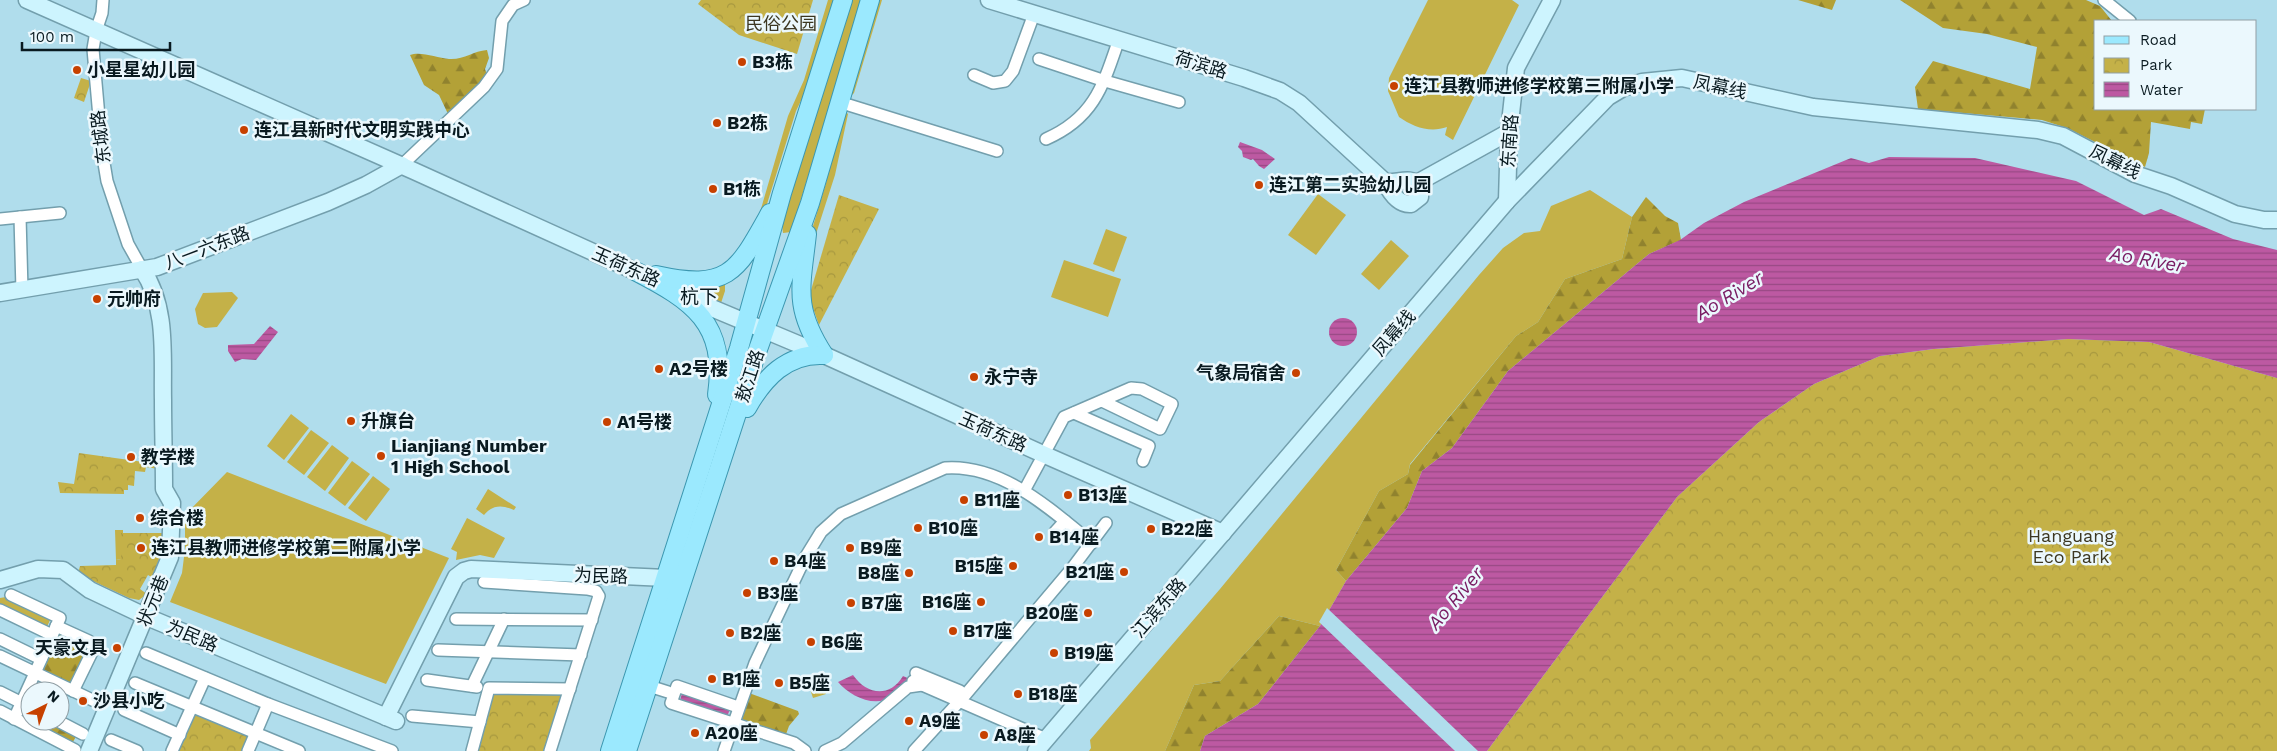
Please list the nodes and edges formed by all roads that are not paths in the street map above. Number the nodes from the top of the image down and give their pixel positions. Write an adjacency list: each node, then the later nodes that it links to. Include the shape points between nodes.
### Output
1 (27, 0): 11 (main road, 玉荷东路)
2 (103, 0): 11 (street, 东城路)
3 (524, 0): 21 (street, via 513,5 502,21 500,57 488,81)
4 (843, 0): 24 (main road, 敖江路)
5 (870, 0): 16 (main road, 敖江路)
6 (989, 0): 9 (main road, 荷滨路)
7 (1552, 0): 18 (main road, 东南路, via 1516,68)
8 (2104, 0): 10 (street)
9 (1034, 14): 12 (main road, 荷滨路); 14 (street, via 1013,71 1005,81 993,83)
10 (2129, 20)
11 (96, 31): 21 (main road, 玉荷东路); 33 (street, 东城路, via 93,49 105,172 128,244)
12 (1119, 39): 15 (street); 22 (main road, 荷滨路, via 1280,91 1305,108)
13 (1039, 59): 15 (street)
14 (974, 75)
15 (1105, 81): 17 (street); 19 (street, via 1086,113)
16 (839, 102): 20 (street); 26 (main road, 敖江路)
17 (1179, 102)
18 (1510, 132): 23 (main road); 25 (main road, 东南路)
19 (1046, 139)
20 (997, 151)
21 (402, 165): 33 (main road, 八一六东路, via 328,202); 34 (main road, 玉荷东路)
22 (1384, 182): 23 (main road, via 1410,180); 23 (main road, 荷滨路, via 1400,201 1408,205 1420,197)
23 (1417, 183)
24 (782, 193): 31 (main road, 敖江路); 34 (main road, via 748,253 734,269 720,278 677,280)
25 (1507, 201): 30 (main road, 凤幕线, via 1608,97 1642,82 1682,78 1813,107 2038,130 2063,136 2135,174 2235,214); 53 (main road, 凤幕线)
26 (810, 203): 32 (main road, 敖江路); 40 (main road, via 800,299 806,322)
27 (60, 213): 28 (street)
28 (20, 217): 29 (street); 35 (street)
29 (0, 219)
30 (2277, 220)
31 (772, 231): 32 (main road, via 776,248 784,251); 38 (main road, 敖江路)
32 (796, 242): 39 (main road, 敖江路)
33 (150, 268): 35 (main road, 八一六东路); 60 (main road, 状元巷, via 162,334 164,489 171,499 172,514 170,557)
34 (635, 271): 37 (main road)
35 (22, 290): 36 (main road, 八一六东路)
36 (0, 293)
37 (702, 309): 38 (main road, 玉荷东路); 45 (main road, via 719,358)
38 (746, 323): 39 (main road, 玉荷东路); 45 (main road, 敖江路)
39 (765, 331): 40 (main road, 玉荷东路); 46 (main road, 敖江路)
40 (824, 355): 46 (main road, via 790,360 769,376 757,389); 47 (main road, 玉荷东路)
41 (1102, 401): 42 (street); 42 (street, via 1131,388 1142,389 1172,404 1160,429); 43 (street)
42 (1119, 409): 44 (street)
43 (1074, 413): 44 (street); 47 (street, via 1064,417)
44 (1111, 429): 48 (street, via 1149,446)
45 (712, 433): 55 (main road, 敖江路)
46 (729, 439): 79 (main road, 敖江路)
47 (1045, 455): 49 (street); 53 (main road, 玉荷东路)
48 (1143, 461)
49 (1024, 491): 50 (street); 90 (street, via 977,470 945,468 841,514 821,532 805,558 755,663)
50 (1065, 521): 52 (street); 54 (street)
51 (1106, 523): 54 (street)
52 (1056, 532)
53 (1223, 533): 103 (main road, 江滨东路)
54 (1092, 543): 85 (street)
55 (666, 578): 60 (main road, 为民路, via 471,569 460,572 391,719); 112 (main road, 敖江路)
56 (0, 580): 60 (main road, 为民路, via 38,569 62,570 90,590)
57 (484, 582): 63 (street, via 596,591 599,596)
58 (11, 595): 64 (street, via 60,618)
59 (0, 610): 64 (street)
60 (147, 617): 88 (main road, 状元巷)
61 (456, 618): 62 (street)
62 (504, 619): 63 (street); 68 (street)
63 (592, 620): 69 (street)
64 (54, 631): 71 (street); 82 (street, via 89,641 94,648)
65 (0, 639): 71 (street)
66 (438, 650): 68 (street)
67 (146, 653): 74 (street)
68 (488, 654): 69 (street); 78 (street)
69 (581, 655): 81 (street)
70 (0, 656): 73 (street)
71 (41, 659): 73 (street)
72 (978, 669): 85 (street)
73 (35, 672): 76 (street); 82 (street)
74 (205, 678): 87 (street); 89 (street)
75 (427, 680): 78 (street)
76 (33, 681)
77 (135, 682): 89 (street)
78 (472, 686): 80 (street)
79 (649, 686): 84 (street); 113 (main road, 敖江路)
80 (489, 688): 81 (street); 96 (street)
81 (570, 689): 111 (street)
82 (73, 691): 88 (street)
83 (0, 692): 86 (street)
84 (672, 694): 90 (street, via 677,686); 97 (street, via 672,703)
85 (962, 695): 103 (street); 116 (street, via 917,680 842,743); 117 (street)
86 (20, 702)
87 (268, 704): 101 (street); 109 (street)
88 (107, 707): 104 (main road, 状元巷)
89 (192, 707): 100 (street); 101 (street)
90 (738, 707): 97 (street)
91 (124, 710): 100 (street)
92 (0, 712): 95 (street)
93 (20, 712): 95 (street)
94 (412, 716): 96 (street)
95 (14, 719): 104 (street)
96 (480, 722): 110 (street)
97 (733, 723): 114 (street); 115 (street, via 794,744)
98 (70, 727): 99 (street)
99 (83, 734)
100 (180, 735): 106 (street)
101 (256, 735): 107 (street); 108 (street)
102 (111, 740): 105 (street)
103 (1041, 745)
104 (82, 750)
105 (137, 751)
106 (172, 751)
107 (248, 751)
108 (298, 751)
109 (392, 751)
110 (472, 751)
111 (550, 751)
112 (610, 751)
113 (627, 751)
114 (724, 751)
115 (805, 751)
116 (825, 751)
117 (914, 751)

